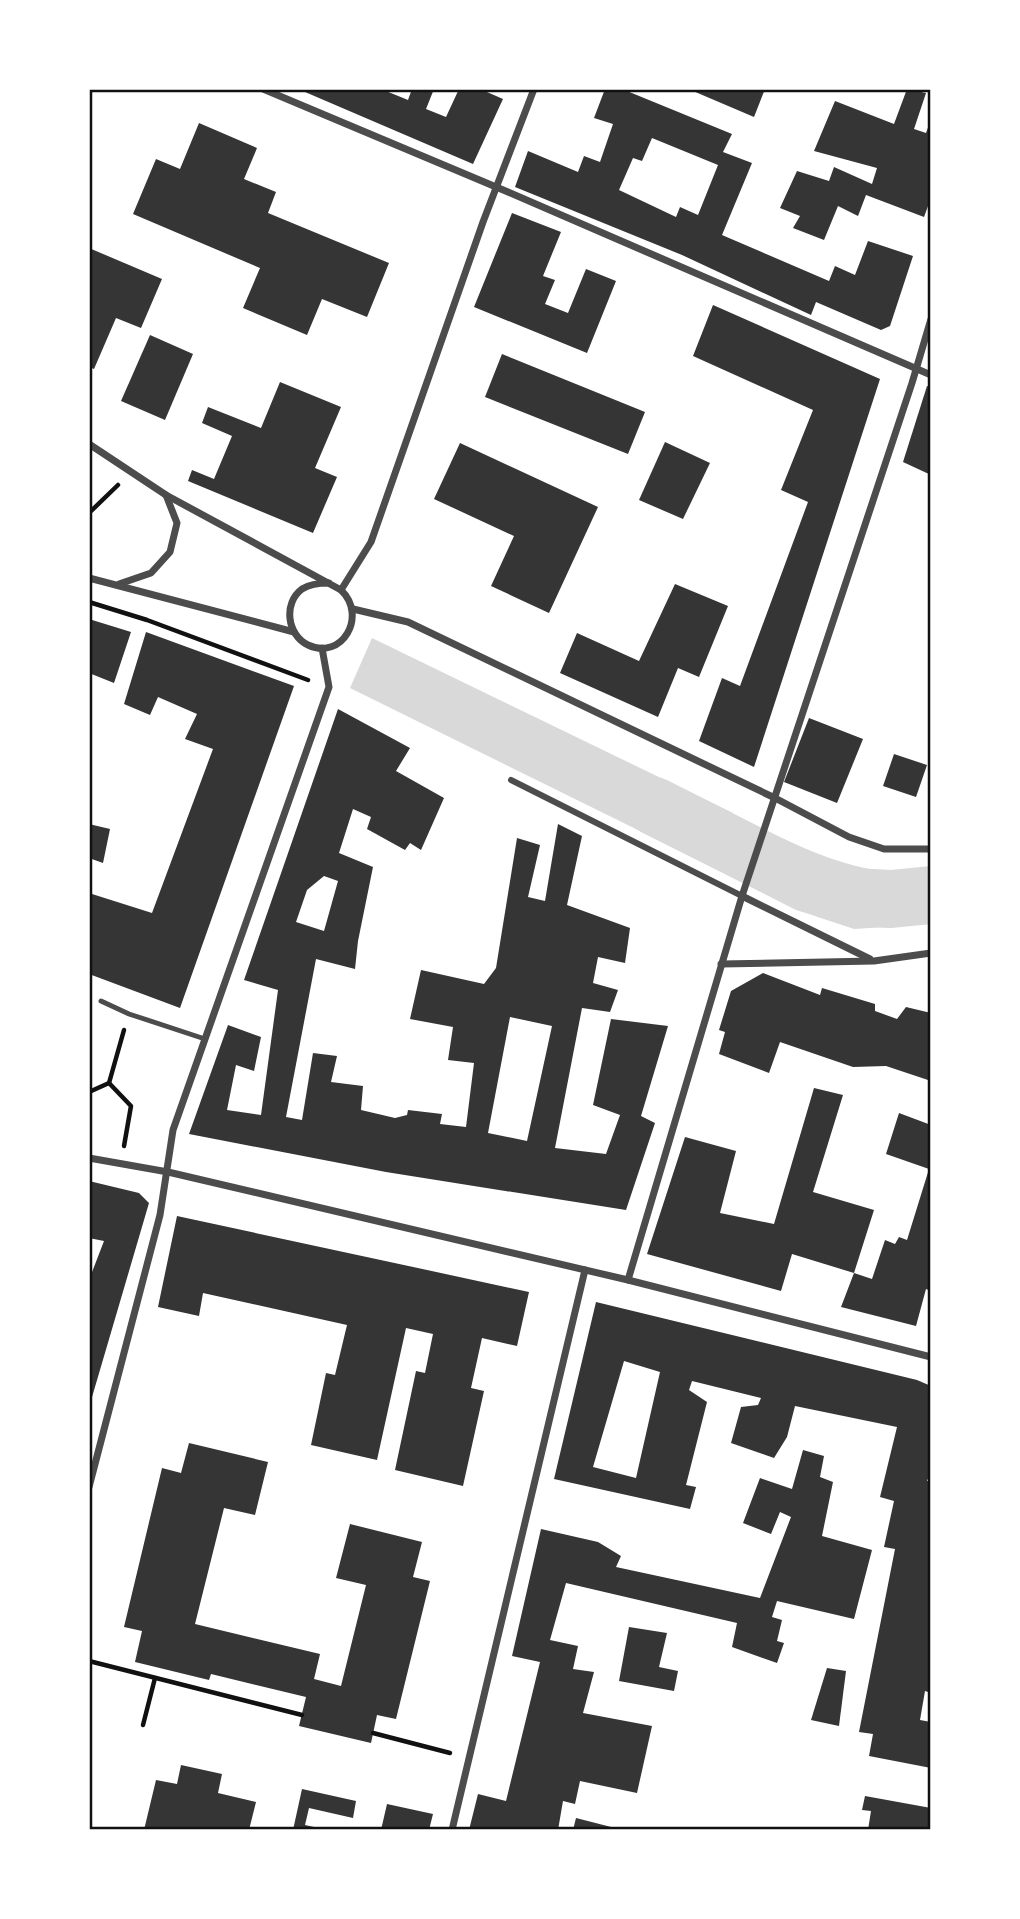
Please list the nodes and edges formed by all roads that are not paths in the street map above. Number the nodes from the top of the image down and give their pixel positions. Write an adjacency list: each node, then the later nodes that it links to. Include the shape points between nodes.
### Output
1 (263, 89): 3 (street)
2 (534, 89): 3 (street)
3 (496, 187): 5 (street); 12 (street, via 371,542)
4 (931, 318): 5 (street)
5 (916, 370): 6 (street); 17 (street)
6 (931, 375)
7 (89, 444): 8 (street)
8 (166, 495): 10 (street); 11 (street, via 177,523 170,552 151,573)
9 (89, 578): 11 (street)
10 (329, 583): 12 (street); 14 (street, via 303,588 295,597 290,608)
11 (118, 585): 14 (street)
12 (341, 590): 13 (street)
13 (353, 609): 15 (street, via 348,633 335,645); 17 (street, via 408,622)
14 (294, 632): 15 (street, via 301,641)
15 (322, 648): 24 (street, via 329,687)
16 (511, 779): 19 (street)
17 (775, 798): 18 (street, via 849,837 884,849); 19 (street)
18 (931, 849)
19 (742, 896): 21 (street); 22 (street)
20 (931, 953): 21 (street)
21 (874, 961): 22 (street)
22 (721, 964): 28 (street)
23 (101, 1001): 24 (lane)
24 (205, 1039): 26 (street, via 173,1130)
25 (89, 1158): 26 (street)
26 (168, 1172): 27 (street); 30 (street)
27 (585, 1270): 28 (street); 31 (street)
28 (628, 1280): 29 (street)
29 (931, 1357)
30 (89, 1487)
31 (452, 1830)

